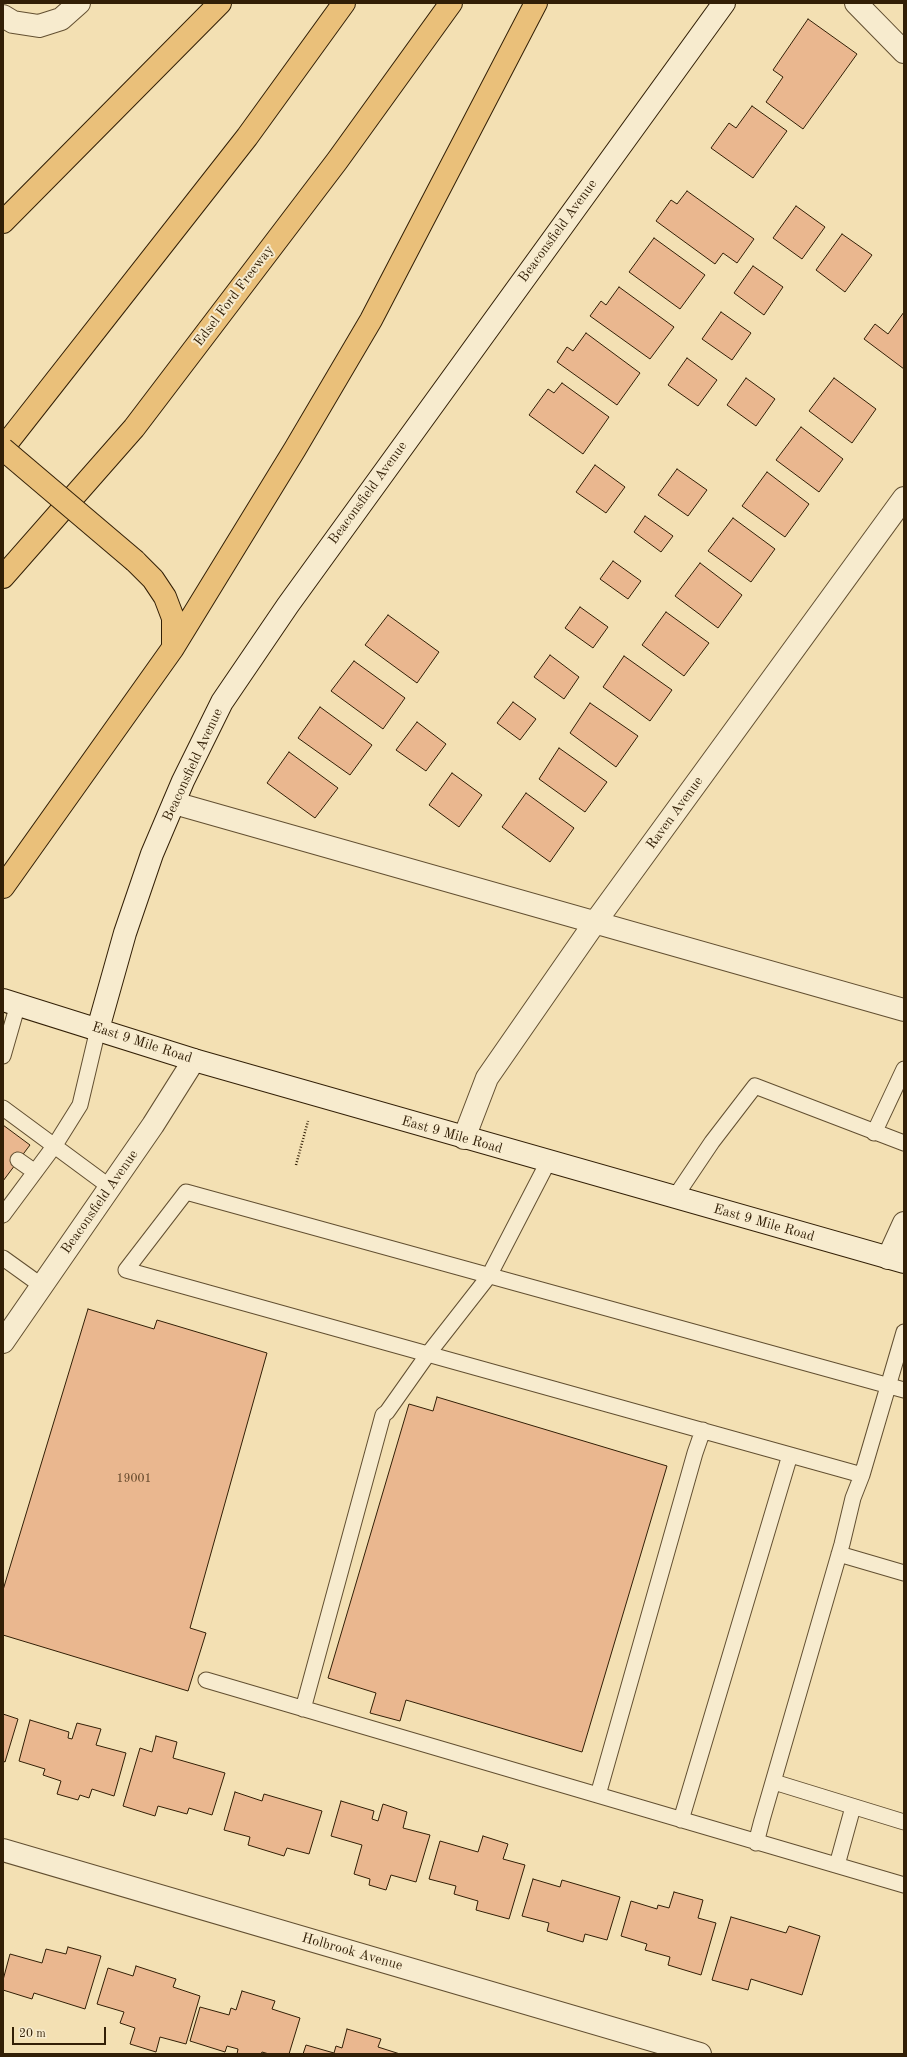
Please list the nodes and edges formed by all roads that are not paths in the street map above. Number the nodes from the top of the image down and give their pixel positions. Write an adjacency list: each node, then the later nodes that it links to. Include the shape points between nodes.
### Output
1 (79, 3): 8 (street, via 61,19 39,26 13,22)
2 (220, 3): 10 (highway)
3 (344, 3): 11 (highway, via 247,137)
4 (452, 3): 13 (highway, Edsel Ford Freeway, via 337,161 134,428)
5 (536, 3): 14 (highway, via 371,320)
6 (724, 3): 15 (street, Beaconsfield Avenue, via 288,605 222,702)
7 (856, 3): 9 (street)
8 (3, 16)
9 (904, 52)
10 (3, 222)
11 (3, 449): 14 (highway, bridge, via 153,579 165,597 173,618)
12 (904, 498): 17 (street, Raven Avenue)
13 (3, 577)
14 (172, 648): 16 (highway)
15 (174, 803): 17 (street); 20 (street, Beaconsfield Avenue, via 149,861 125,933)
16 (3, 887)
17 (596, 921): 19 (street); 26 (street, Raven Avenue, via 487,1078)
18 (11, 1002): 20 (street, East 9 Mile Road); 21 (lane)
19 (904, 1010)
20 (98, 1029): 22 (street, East 9 Mile Road); 28 (lane, via 80,1105)
21 (3, 1056)
22 (194, 1060): 26 (street, East 9 Mile Road); 32 (street, Beaconsfield Avenue)
23 (904, 1069): 25 (lane)
24 (3, 1108): 28 (lane)
25 (874, 1132): 27 (lane); 33 (lane, via 755,1086 712,1142)
26 (464, 1138): 30 (street, East 9 Mile Road)
27 (904, 1143)
28 (55, 1145): 31 (lane); 32 (lane)
29 (18, 1160): 31 (lane)
30 (548, 1162): 33 (street, East 9 Mile Road); 38 (lane)
31 (35, 1172): 34 (lane)
32 (110, 1187): 39 (street, Beaconsfield Avenue)
33 (675, 1197): 37 (street, East 9 Mile Road)
34 (5, 1206)
35 (904, 1223): 37 (street)
36 (3, 1258): 39 (lane)
37 (896, 1260)
38 (489, 1276): 42 (lane); 42 (lane, via 186,1192 126,1270); 43 (lane)
39 (42, 1286): 41 (street, Beaconsfield Avenue)
40 (904, 1332): 43 (lane)
41 (3, 1342)
42 (428, 1354): 45 (lane); 51 (lane, via 383,1415)
43 (887, 1386): 44 (lane); 47 (lane)
44 (904, 1390)
45 (704, 1430): 46 (lane); 53 (lane, via 695,1453)
46 (790, 1455): 47 (lane); 55 (lane)
47 (862, 1475): 48 (lane, via 853,1498)
48 (839, 1554): 49 (lane); 52 (lane)
49 (904, 1573)
50 (206, 1680): 51 (lane)
51 (304, 1709): 53 (lane)
52 (774, 1782): 54 (lane); 57 (lane)
53 (598, 1796): 55 (lane)
54 (853, 1807): 56 (lane); 59 (lane)
55 (681, 1820): 57 (lane)
56 (904, 1822)
57 (756, 1843): 59 (lane)
58 (3, 1850): 61 (street, Holbrook Avenue)
59 (837, 1866): 60 (lane)
60 (904, 1885)
61 (700, 2054)

